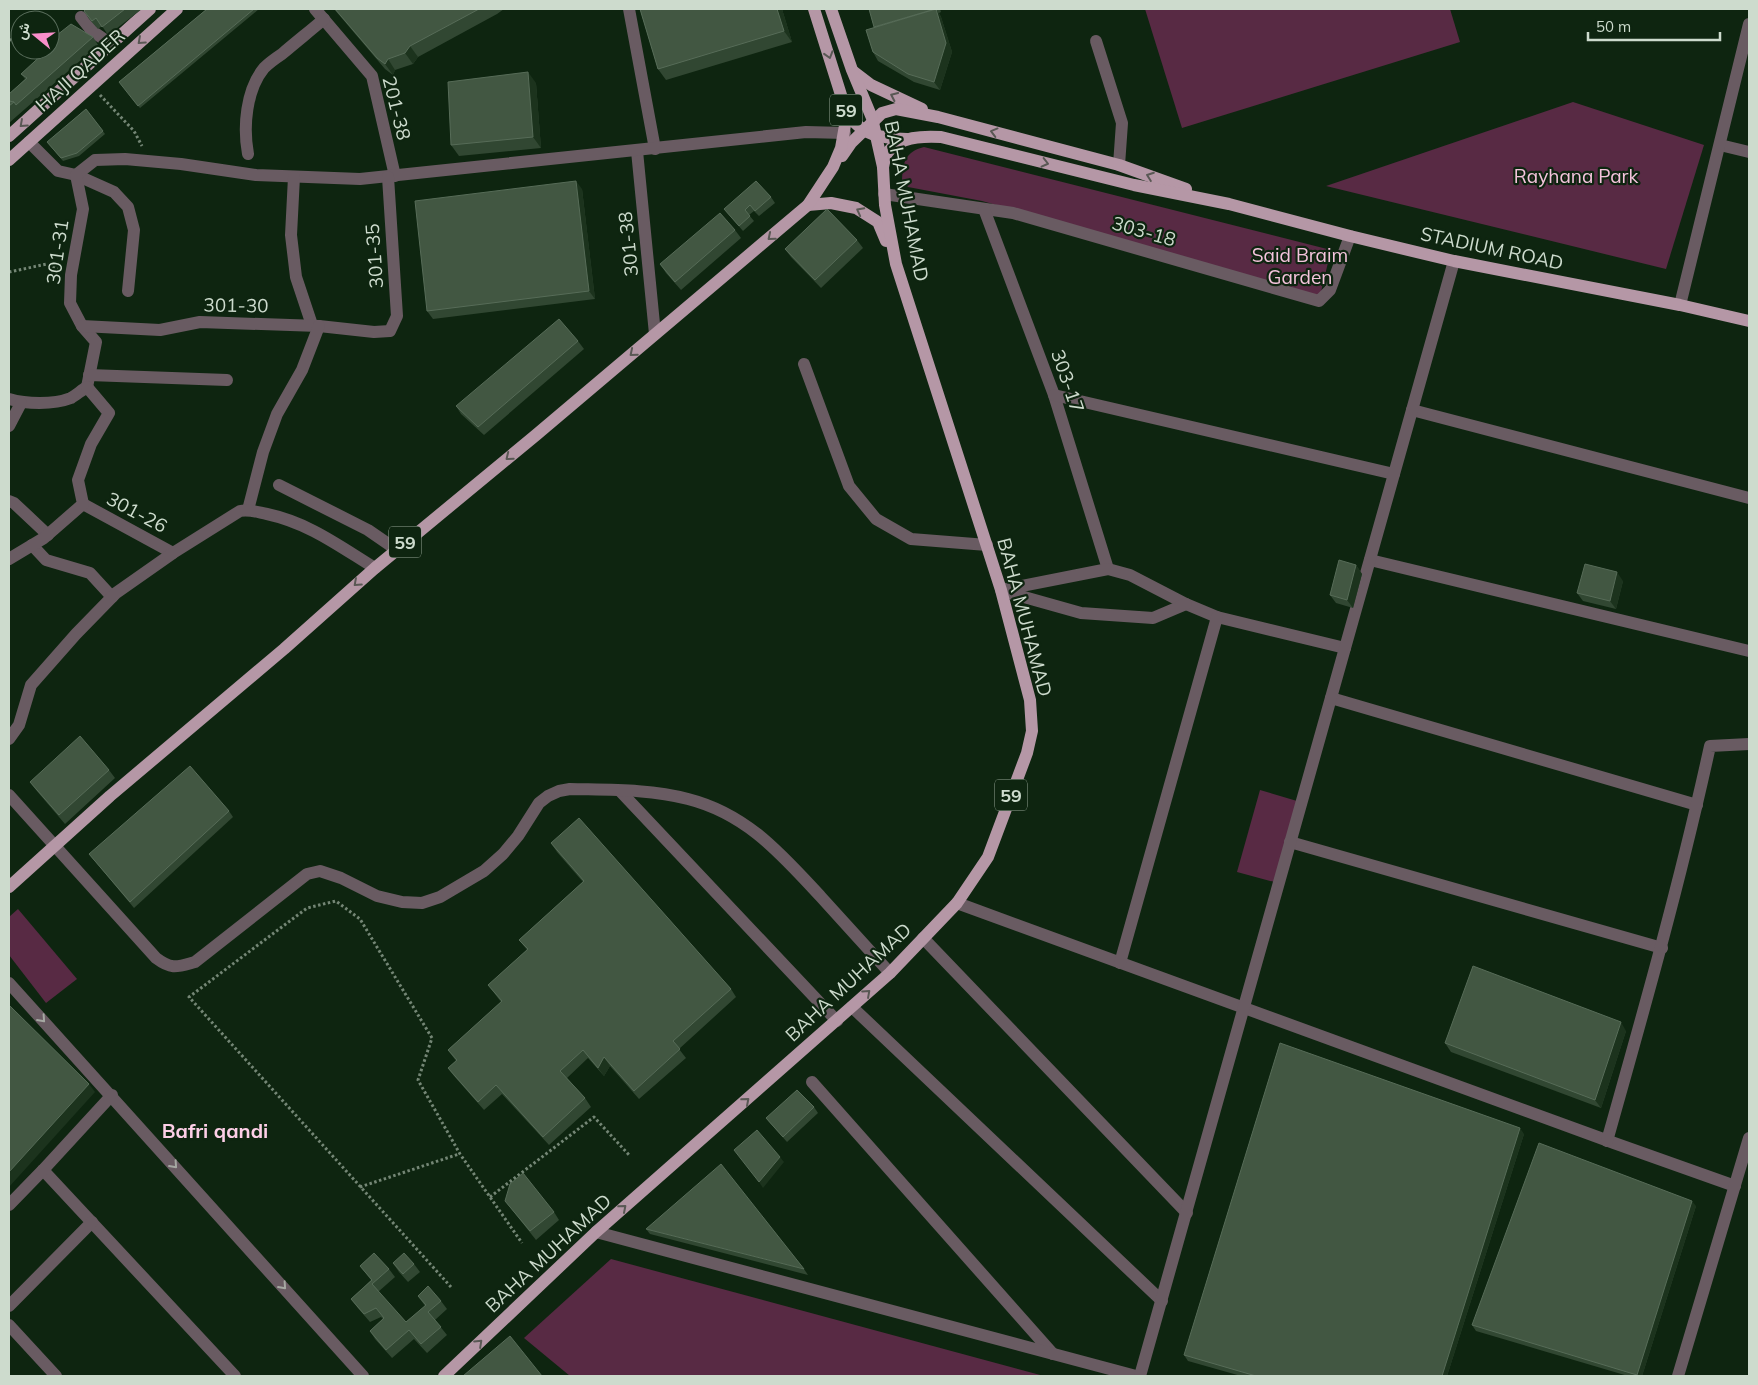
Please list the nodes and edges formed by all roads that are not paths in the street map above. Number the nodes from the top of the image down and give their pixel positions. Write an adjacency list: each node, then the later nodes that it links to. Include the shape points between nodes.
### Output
1 (150, 9): 10 (main road, HAJI QADER)
2 (177, 9): 22 (main road, HAJI QADER, one-way to 22)
3 (315, 9): 8 (street, 201-38)
4 (629, 9): 24 (street)
5 (814, 9): 14 (main road, 59, one-way to 14)
6 (831, 9): 12 (main road, BAHA MUHAMAD / 59)
7 (81, 18): 10 (street, via 108,42)
8 (324, 19): 27 (street, via 264,68 256,80 246,123); 34 (street, 201-38, via 372,76)
9 (1749, 24): 23 (street)
10 (118, 37): 19 (main road, HAJI QADER, one-way to 19)
11 (1096, 41): 29 (street, via 1122,123)
12 (852, 70): 13 (main road, BAHA MUHAMAD / 59); 16 (main road, one-way to 12, via 871,85)
13 (861, 91): 14 (main road, via 850,103); 17 (main road, BAHA MUHAMAD / 59)
14 (842, 98): 15 (main road, 59)
15 (847, 114): 17 (main road, via 856,125); 18 (main road, 59)
16 (938, 117): 17 (main road, via 896,109 882,113); 29 (main road, one-way to 16)
17 (868, 126): 20 (main road, BAHA MUHAMAD / 59); 30 (main road)
18 (845, 133): 24 (street, via 806,132); 30 (main road, 59)
19 (9, 136)
20 (876, 137): 21 (main road); 31 (main road, BAHA MUHAMAD / 59)
21 (912, 139): 31 (main road, via 898,143 888,152); 36 (main road, one-way to 36, via 940,137 1134,185)
22 (28, 142): 28 (main road, HAJI QADER); 32 (street, via 58,171)
23 (1720, 145): 26 (street); 43 (street)
24 (655, 149): 25 (street)
25 (637, 151): 34 (street); 48 (street, 301-38)
26 (1749, 152)
27 (248, 154)
28 (9, 160)
29 (1119, 165): 36 (main road, one-way to 29)
30 (833, 167): 37 (main road, 59)
31 (883, 167): 35 (main road, BAHA MUHAMAD / 59)
32 (76, 175): 33 (street, via 95,160 125,160); 42 (street, via 114,192 128,207 134,230); 45 (street, 301-31, via 83,209 71,275 70,303)
33 (294, 177): 34 (street); 46 (street, via 291,235 296,277)
34 (391, 177): 47 (street, 301-35, via 397,316)
35 (884, 194): 38 (street, 303-18); 41 (main road, BAHA MUHAMAD / 59)
36 (1229, 204): 39 (main road, STADIUM ROAD)
37 (808, 205): 41 (main road, one-way to 37, via 878,222 856,208 831,203); 48 (main road, 59, one-way to 48)
38 (984, 209): 39 (street, 303-18, via 1012,213 1319,301 1330,290); 52 (street, 303-17)
39 (1350, 236): 40 (main road, STADIUM ROAD)
40 (1454, 261): 43 (main road, STADIUM ROAD); 54 (street)
41 (896, 264): 64 (main road, BAHA MUHAMAD / 59)
42 (128, 292)
43 (1680, 305): 44 (main road, STADIUM ROAD)
44 (1749, 321)
45 (82, 326): 46 (street, 301-30, via 160,330 200,322); 51 (street, 301-31, via 96,342)
46 (315, 326): 47 (street, 301-30); 61 (street, via 302,370 274,422 263,452)
47 (390, 331)
48 (656, 334): 65 (main road, 59, one-way to 65)
49 (804, 364): 64 (street, via 849,486 876,519 911,539)
50 (228, 380): 51 (street)
51 (88, 381): 53 (street, via 70,398 53,402); 60 (street, via 109,413 91,444 78,480)
52 (1054, 395): 56 (street); 70 (street, 303-17)
53 (15, 401): 55 (street)
54 (1412, 410): 56 (street); 58 (street)
55 (9, 426)
56 (1394, 474): 68 (street)
57 (279, 485): 65 (street, via 368,530)
58 (1749, 498)
59 (9, 501): 62 (street)
60 (83, 504): 62 (street); 66 (street, 301-26)
61 (248, 510): 66 (street, via 232,515); 69 (street, via 288,519 313,530)
62 (48, 535): 63 (street)
63 (32, 545): 67 (street); 72 (street, via 46,560 90,573)
64 (987, 546): 71 (main road, BAHA MUHAMAD / 59)
65 (397, 550): 69 (main road, 59)
66 (173, 553): 72 (street)
67 (9, 559)
68 (1370, 560): 75 (street); 76 (street)
69 (375, 568): 84 (main road, 59, one-way to 84)
70 (1108, 569): 71 (street); 73 (street, via 1130,575)
71 (1001, 590): 73 (street, via 1081,613 1153,618); 86 (main road, BAHA MUHAMAD / 59, via 1030,700 1032,731 988,857)
72 (112, 597): 78 (street, via 30,685 19,725)
73 (1186, 604): 74 (street)
74 (1217, 617): 75 (street); 89 (street)
75 (1345, 648): 77 (street)
76 (1749, 651)
77 (1331, 698): 82 (street); 83 (street)
78 (9, 739)
79 (1749, 744): 82 (street, via 1710,746)
80 (620, 791): 84 (street, via 570,788 548,796 503,854 484,871 440,897 422,903 377,896 320,871 307,874 195,962 178,967 166,966 156,958); 90 (street, via 688,799 721,811 751,828 778,850); 94 (street)
81 (9, 795): 84 (street)
82 (1697, 805): 88 (street)
83 (1290, 842): 88 (street); 93 (street)
84 (54, 847): 85 (main road, 59)
85 (9, 887)
86 (957, 903): 87 (main road, BAHA MUHAMAD / 59); 89 (street)
87 (922, 938): 90 (main road, BAHA MUHAMAD / 59); 102 (street)
88 (1662, 948): 98 (street)
89 (1120, 963): 93 (street)
90 (890, 973): 92 (main road, BAHA MUHAMAD / 59, one-way to 90)
91 (9, 983): 96 (street, one-way to 96)
92 (852, 1006): 94 (main road, BAHA MUHAMAD / 59); 105 (street)
93 (1243, 1009): 98 (street); 102 (street)
94 (837, 1021): 104 (main road, BAHA MUHAMAD / 59, one-way to 94)
95 (812, 1082): 108 (street)
96 (112, 1095): 99 (street); 111 (street, one-way to 111)
97 (1749, 1138): 100 (street)
98 (1607, 1141): 100 (street)
99 (43, 1170): 101 (street); 103 (street)
100 (1741, 1180): 115 (street)
101 (9, 1205)
102 (1187, 1212): 105 (street)
103 (92, 1222): 106 (street); 110 (street)
104 (596, 1232): 108 (street); 112 (main road, BAHA MUHAMAD / 59, one-way to 104)
105 (1162, 1301): 114 (street)
106 (9, 1306)
107 (9, 1325): 109 (street)
108 (1053, 1354): 113 (street)
109 (54, 1375)
110 (235, 1376)
111 (363, 1376)
112 (444, 1376)
113 (1136, 1376)
114 (1140, 1376)
115 (1678, 1376)

